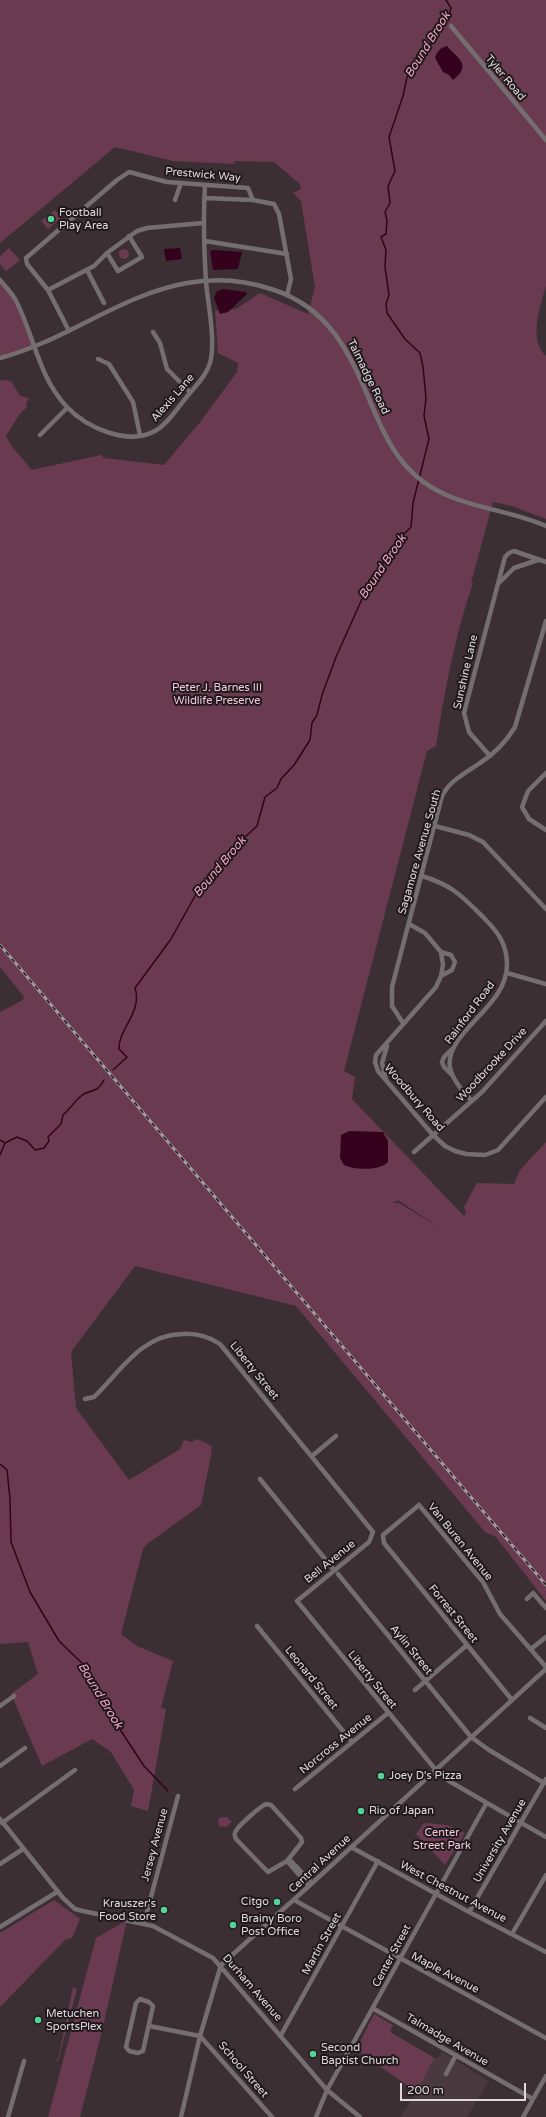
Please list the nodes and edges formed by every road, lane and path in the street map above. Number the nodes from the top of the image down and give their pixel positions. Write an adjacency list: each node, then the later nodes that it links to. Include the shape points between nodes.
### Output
1 (451, 26): 2 (street, Tyler Road)
2 (546, 140)
3 (181, 183): 4 (street, Prestwick Way); 6 (street); 16 (street, Prestwick Way, via 167,182 132,172 117,180 26,258 27,264)
4 (205, 185): 5 (street, Alexis Lane); 7 (street, Prestwick Way, via 248,188)
5 (204, 198): 7 (street); 8 (street, Alexis Lane)
6 (175, 200)
7 (253, 200): 12 (street, via 274,204 279,214)
8 (203, 223): 9 (street, via 146,228); 10 (street, Alexis Lane)
9 (129, 236): 11 (street); 11 (street, via 142,257 118,271)
10 (205, 241): 12 (street); 15 (street, Alexis Lane)
11 (107, 253): 13 (street)
12 (287, 254): 17 (street, via 291,279)
13 (87, 270): 16 (street); 18 (street)
14 (0, 280): 21 (street, Alexis Lane, via 14,297)
15 (206, 280): 17 (street, Talmadge Road, via 244,282); 19 (street, Talmadge Road, via 150,292); 24 (street, Alexis Lane, via 210,363 205,374)
16 (48, 290): 19 (street, Prestwick Way)
17 (286, 295): 28 (street, Talmadge Road, via 317,313 344,345 392,448 415,475 436,490 460,500)
18 (104, 303)
19 (69, 331): 21 (street, Talmadge Road)
20 (153, 332): 24 (street, via 160,343 167,369)
21 (34, 347): 22 (street, Talmadge Road); 25 (street, Alexis Lane, via 53,390)
22 (0, 358)
23 (98, 359): 27 (street, via 109,364 133,402)
24 (190, 392): 27 (street, Alexis Lane, via 156,431)
25 (67, 408): 26 (street); 27 (street, Alexis Lane, via 82,420 101,429 121,435)
26 (40, 435)
27 (140, 435)
28 (546, 526)
29 (540, 560): 30 (street, Sunshine Lane); 31 (street, Sunshine Lane, via 514,568); 31 (street, Sunshine Lane, via 514,551 509,553 505,558)
30 (546, 562)
31 (497, 586): 34 (street, Sunshine Lane, via 464,713 469,732)
32 (546, 621): 33 (street, Sagamore Avenue South)
33 (543, 640): 34 (street, Sagamore Avenue South, via 515,727 510,736)
34 (490, 756): 36 (street, Sagamore Avenue South, via 446,789)
35 (546, 773): 37 (street, via 528,791 522,807 529,819)
36 (435, 826): 38 (street, Sagamore Avenue South); 39 (street, via 469,835 483,842)
37 (546, 830)
38 (422, 876): 40 (street, Sagamore Avenue South); 42 (street, Rainford Road, via 453,888 497,931 505,948)
39 (546, 909)
40 (409, 924): 41 (street, via 425,933); 46 (street, Sagamore Avenue South, via 391,997 392,1006)
41 (441, 952): 43 (street); 43 (street, via 451,955 455,962 452,970)
42 (507, 973): 44 (street); 47 (street, Rainford Road, via 497,996)
43 (441, 976): 46 (street, via 436,987)
44 (546, 984)
45 (546, 1021): 50 (street, Woodbrooke Drive)
46 (403, 1023): 51 (street, Woodbury Road, via 390,1039 382,1059 386,1080)
47 (453, 1049): 48 (street, Rainford Road, via 450,1063); 48 (street, via 442,1062)
48 (452, 1075): 50 (street)
49 (546, 1097): 51 (street, Woodbury Road, via 503,1146 494,1152 477,1155 455,1151)
50 (472, 1101): 51 (street, Woodbrooke Drive)
51 (433, 1136): 52 (street, Woodbrooke Drive)
52 (414, 1152)
53 (85, 1399): 55 (street, Liberty Street, via 94,1397 141,1348 153,1340 173,1334 199,1335 214,1340 225,1350)
54 (336, 1436): 55 (street)
55 (312, 1456): 57 (street, Liberty Street, via 372,1529)
56 (260, 1479): 59 (street, Aylin Street)
57 (373, 1535): 59 (street, Bell Avenue, via 369,1542)
58 (382, 1538): 65 (street, Forrest Street); 66 (street, Van Buren Avenue, via 419,1505 483,1582 500,1614)
59 (336, 1572): 61 (street, Bell Avenue); 68 (street, Aylin Street)
60 (527, 1599): 62 (street, via 533,1594)
61 (297, 1601): 73 (street, Liberty Street)
62 (546, 1608)
63 (257, 1626): 77 (street, Leonard Street)
64 (546, 1637): 66 (street)
65 (467, 1645): 68 (street); 71 (street, Forrest Street)
66 (531, 1649): 67 (street, Van Buren Avenue)
67 (546, 1668): 71 (street, Central Avenue)
68 (425, 1681): 69 (street); 76 (street, Aylin Street)
69 (415, 1690)
70 (14, 1696): 72 (street)
71 (512, 1700): 76 (street, Central Avenue)
72 (0, 1706)
73 (388, 1713): 77 (street, Norcross Avenue); 80 (street, Liberty Street)
74 (530, 1718): 75 (street)
75 (546, 1728)
76 (471, 1737): 80 (street, Central Avenue); 82 (street, Aylin Street)
77 (352, 1742): 83 (street, Norcross Avenue)
78 (25, 1748): 79 (street)
79 (0, 1766)
80 (435, 1769): 85 (street, Liberty Street); 89 (street, Central Avenue)
81 (75, 1770): 86 (street)
82 (545, 1781): 87 (street, University Avenue)
83 (295, 1789)
84 (178, 1796): 100 (street, Jersey Avenue)
85 (486, 1804): 87 (street, Liberty Street); 97 (street, Center Street)
86 (1, 1821): 90 (street, Durham Avenue)
87 (521, 1823): 88 (street, Liberty Street); 99 (street, University Avenue)
88 (546, 1837)
89 (351, 1847): 92 (street, West Chestnut Avenue); 95 (street, Central Avenue)
90 (23, 1849): 93 (street); 96 (street, Durham Avenue)
91 (288, 1860): 91 (street, via 302,1842 302,1838 271,1805 263,1805 235,1831 236,1839 265,1871 271,1872); 95 (street)
92 (378, 1861): 97 (street, West Chestnut Avenue); 102 (street, Martin Street)
93 (0, 1864)
94 (546, 1875): 103 (street)
95 (311, 1885): 98 (street, Central Avenue)
96 (57, 1892): 100 (street, Durham Avenue, via 75,1908); 101 (street)
97 (436, 1894): 99 (street, West Chestnut Avenue); 105 (street, Center Street)
98 (294, 1900): 102 (street, Maple Avenue); 106 (street, Central Avenue)
99 (469, 1912): 103 (street, West Chestnut Avenue)
100 (144, 1923): 106 (street, Durham Avenue, via 206,1953)
101 (0, 1927)
102 (342, 1928): 105 (street, Maple Avenue); 109 (street, Martin Street)
103 (512, 1934): 104 (street, West Chestnut Avenue)
104 (546, 1952)
105 (400, 1960): 107 (street, Center Street); 111 (street, Maple Avenue)
106 (221, 1965): 109 (street, Durham Avenue); 110 (street)
107 (374, 2009): 112 (street, Talmadge Avenue); 116 (street, Center Street)
108 (149, 2026): 108 (street, via 153,2006 140,1999 136,2002 126,2047 129,2051 143,2051); 110 (street)
109 (281, 2035): 116 (street, Durham Avenue)
110 (200, 2036): 119 (street); 120 (street, School Street)
111 (546, 2038)
112 (456, 2055): 114 (street); 117 (street, Talmadge Avenue)
113 (24, 2061): 118 (street)
114 (446, 2074)
115 (546, 2076): 117 (street)
116 (327, 2090): 121 (street, Center Street); 122 (street, Durham Avenue)
117 (532, 2099): 123 (street)
118 (8, 2117)
119 (182, 2117)
120 (272, 2117)
121 (316, 2117)
122 (360, 2117)
123 (523, 2117)

